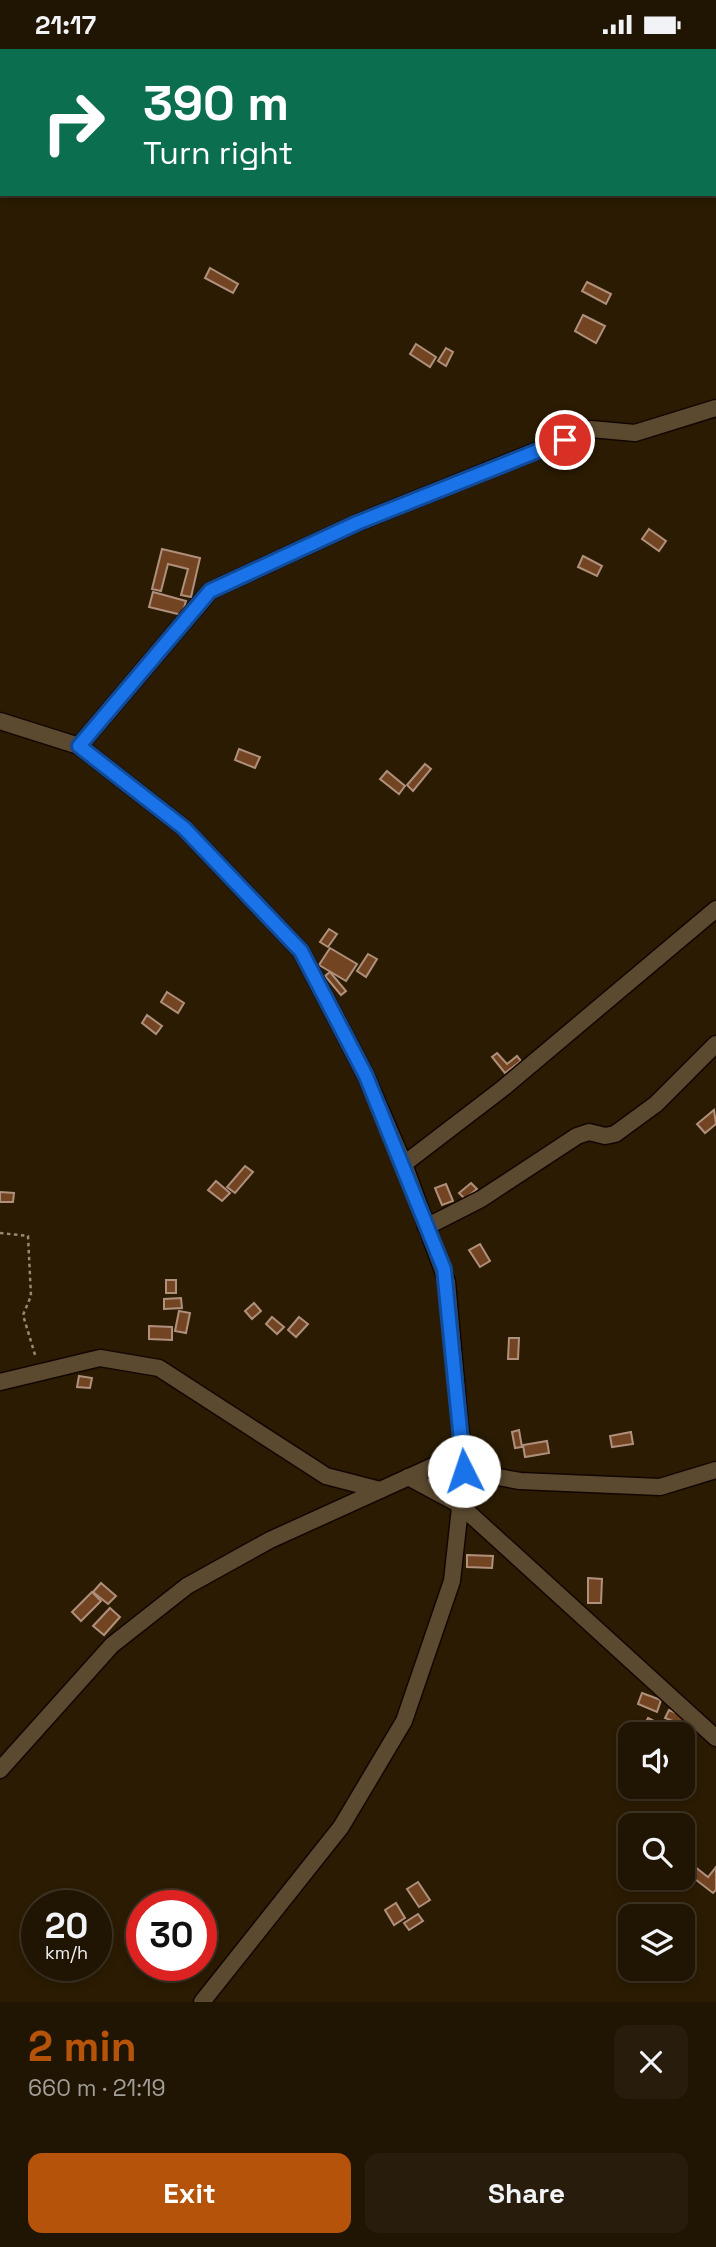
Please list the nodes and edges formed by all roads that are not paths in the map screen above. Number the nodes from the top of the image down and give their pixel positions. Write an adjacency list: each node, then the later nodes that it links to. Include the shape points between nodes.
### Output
1 (716, 408): 3 (street, via 635,433 591,429 357,523 210,591)
2 (0, 721): 3 (street)
3 (79, 746): 6 (street, via 184,828 301,951 366,1076)
4 (716, 909): 6 (street, via 502,1089)
5 (716, 1044): 7 (street, via 656,1104 615,1134 577,1136 481,1199)
6 (404, 1164): 7 (street)
7 (426, 1227): 9 (street, via 447,1282)
8 (0, 1383): 13 (street, via 100,1358 159,1368 326,1476)
9 (464, 1452): 11 (street); 12 (street)
10 (716, 1470): 11 (street, via 660,1487 520,1481)
11 (464, 1471): 14 (street)
12 (408, 1477): 13 (street); 14 (street)
13 (380, 1490): 16 (street, via 270,1540 187,1586 112,1645)
14 (460, 1505): 15 (street); 17 (street, via 452,1581 404,1721 341,1827)
15 (716, 1738)
16 (0, 1770)
17 (202, 2002)

